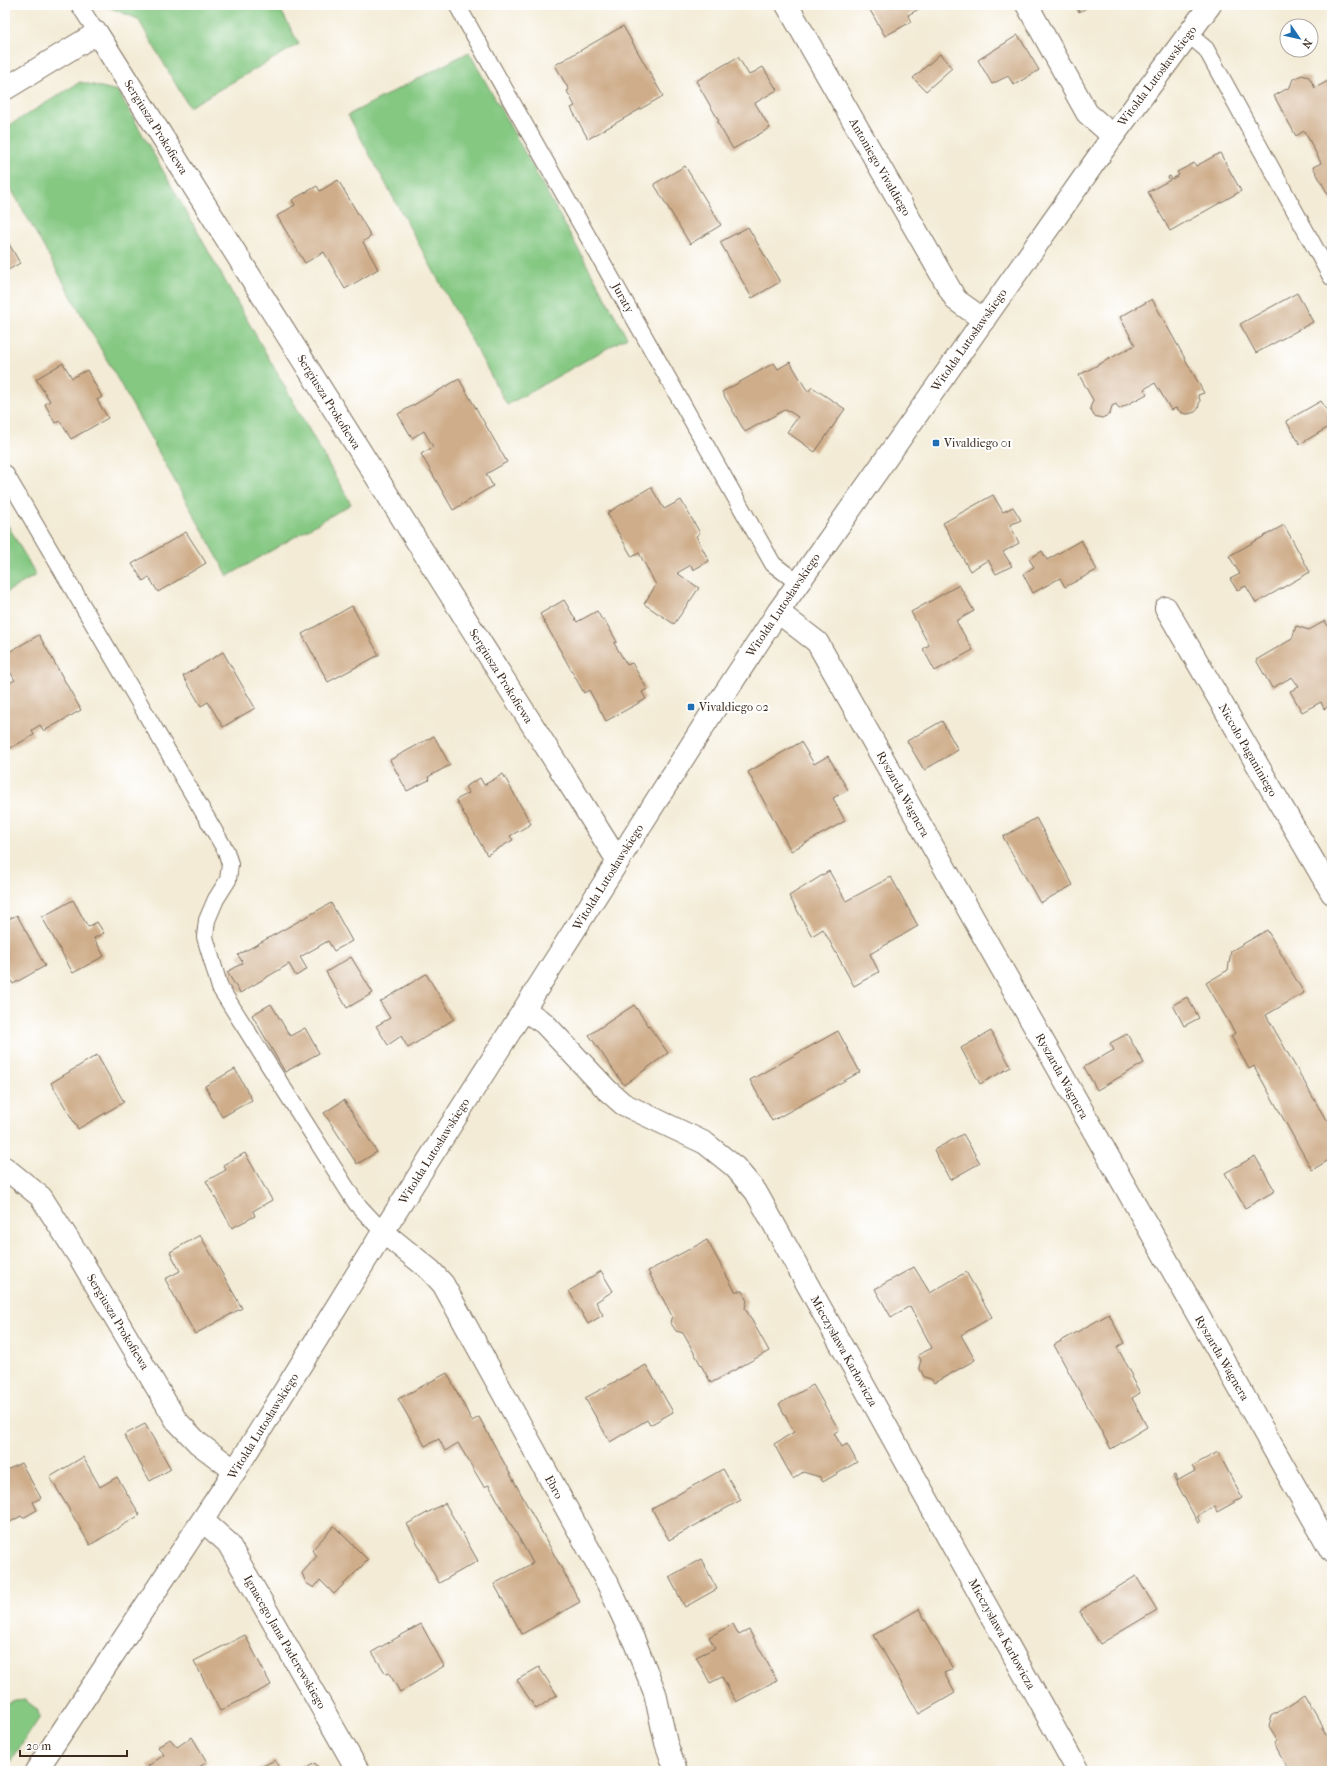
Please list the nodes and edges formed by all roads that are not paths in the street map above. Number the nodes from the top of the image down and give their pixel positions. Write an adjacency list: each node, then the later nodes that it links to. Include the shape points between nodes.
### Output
1 (79, 5): 6 (lane)
2 (457, 5): 13 (lane, Juraty, via 773,564)
3 (787, 5): 11 (street, Antoniego Vivaldiego, via 956,300)
4 (1027, 5): 9 (street, via 1087,114)
5 (1210, 5): 7 (street, Witolda Lutosławskiego)
6 (97, 33): 8 (street); 16 (street, Sergiusza Prokofiewa)
7 (1188, 34): 9 (street, Witolda Lutosławskiego); 10 (lane, via 1206,49)
8 (5, 89)
9 (1113, 136): 11 (street, Witolda Lutosławskiego)
10 (1331, 277)
11 (984, 320): 13 (street, Witolda Lutosławskiego)
12 (5, 473): 20 (lane, via 226,851 230,864 228,880 207,920 205,937 220,988 356,1202)
13 (798, 583): 15 (street, Witolda Lutosławskiego)
14 (1166, 608): 17 (street, Niccolo Paganiniego)
15 (778, 612): 16 (street, Witolda Lutosławskiego); 23 (street, Ryszarda Wagnera, via 817,642)
16 (618, 861): 18 (street, Witolda Lutosławskiego)
17 (1332, 893)
18 (524, 1010): 20 (street, Witolda Lutosławskiego); 27 (street, Mieczysława Karłowicza, via 544,1023 623,1104 705,1142 735,1167 756,1192)
19 (5, 1168): 21 (street, Sergiusza Prokofiewa, via 40,1197 80,1258 176,1420 198,1443)
20 (383, 1232): 21 (street, Witolda Lutosławskiego); 26 (street, Ebro, via 430,1270 443,1284 600,1570 635,1643 655,1693 666,1743)
21 (235, 1472): 22 (street, Witolda Lutosławskiego)
22 (202, 1521): 24 (street, Witolda Lutosławskiego); 25 (street, Ignacego Jana Paderewskiego, via 228,1542)
23 (1332, 1552)
24 (36, 1771)
25 (358, 1771)
26 (676, 1771)
27 (1078, 1771)

